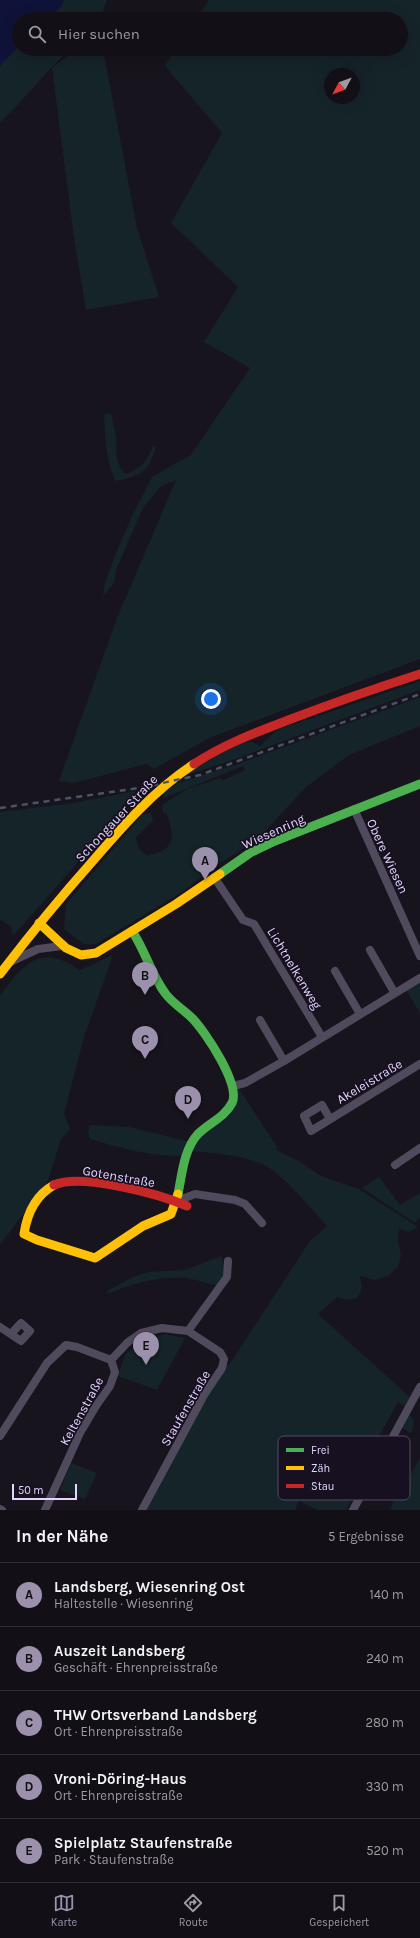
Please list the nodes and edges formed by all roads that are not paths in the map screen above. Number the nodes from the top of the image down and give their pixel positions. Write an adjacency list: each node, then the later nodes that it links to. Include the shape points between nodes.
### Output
1 (420, 674): 5 (street, Schongauer Straße, via 252,734 209,754 178,774 117,832)
2 (420, 784): 3 (street, Wiesenring)
3 (354, 809): 4 (street, Wiesenring, via 250,853); 9 (street, Obere Wiesen)
4 (214, 877): 6 (street, Wiesenring); 17 (street, Lichtnelkenweg, via 243,920 254,924)
5 (39, 923): 7 (street, Wiesenring); 10 (street, Schongauer Straße)
6 (132, 931): 7 (street, Wiesenring, via 89,955 81,955); 20 (street, via 166,994 193,1020 210,1044)
7 (62, 946): 10 (street, via 38,950)
8 (370, 950): 14 (street)
9 (420, 956)
10 (10, 963): 12 (street, Schongauer Straße)
11 (334, 971): 15 (street)
12 (0, 974)
13 (420, 978): 14 (street)
14 (394, 992): 15 (street)
15 (360, 1014): 17 (street)
16 (260, 1020): 18 (street)
17 (322, 1037): 18 (street)
18 (284, 1061): 20 (street, via 245,1083)
19 (420, 1064): 21 (street, Akeleistraße)
20 (233, 1086): 24 (street, Gotenstraße, via 234,1099 229,1109 201,1130 193,1140)
21 (330, 1119)
22 (420, 1148): 23 (street)
23 (395, 1165)
24 (178, 1201): 24 (street, Gotenstraße, via 171,1214 141,1226 106,1253 95,1258 24,1234 25,1222 32,1210 45,1190 56,1183 72,1180 118,1187); 25 (street, Gotenstraße); 26 (street, via 195,1194 236,1200 245,1204)
25 (187, 1206)
26 (262, 1223)
27 (228, 1262): 29 (street, via 229,1269 224,1281)
28 (0, 1327): 30 (street)
29 (188, 1331): 31 (street, Staufenstraße, via 162,1328 141,1333 126,1342); 37 (street, Staufenstraße, via 220,1352 225,1363 204,1394)
30 (11, 1334)
31 (111, 1360): 33 (street, via 77,1346 66,1345 47,1363); 36 (street, Keltenstraße, via 115,1372 110,1386 80,1433)
32 (420, 1387): 34 (street)
33 (0, 1436)
34 (393, 1436)
35 (358, 1500): 38 (street)
36 (45, 1510)
37 (142, 1510)
38 (353, 1510)

